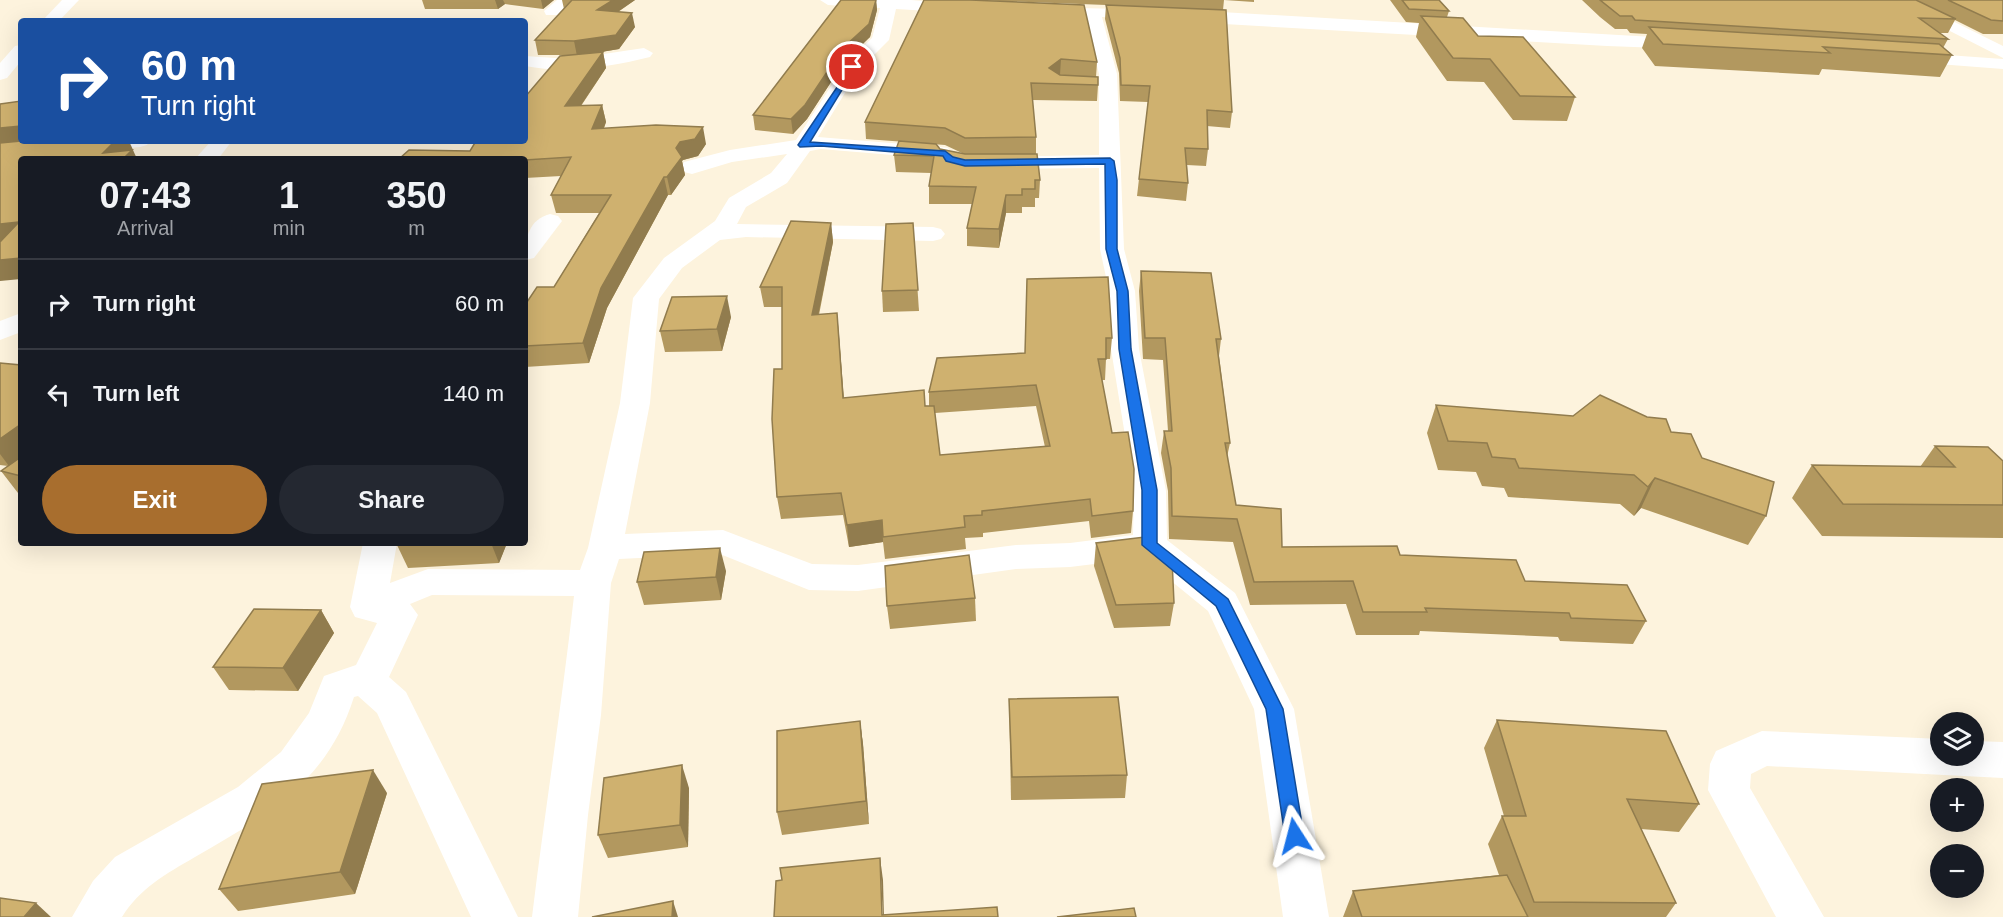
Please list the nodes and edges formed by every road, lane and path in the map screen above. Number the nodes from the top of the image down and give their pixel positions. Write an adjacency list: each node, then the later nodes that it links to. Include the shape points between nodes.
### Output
1 (71, 0): 11 (street)
2 (567, 0): 9 (street)
3 (828, 0): 5 (street)
4 (1897, 0): 17 (street)
5 (889, 4): 7 (street); 25 (street, via 880,40 852,67)
6 (1298, 8): 12 (street)
7 (979, 9)
8 (1024, 10): 10 (street)
9 (552, 11)
10 (1092, 11): 12 (street); 29 (street, via 1108,74 1096,85)
11 (53, 18)
12 (1309, 23): 13 (street)
13 (1703, 44)
14 (18, 51): 18 (street)
15 (18, 53): 22 (street)
16 (644, 53): 20 (street, via 572,66)
17 (2003, 53)
18 (0, 54)
19 (1886, 56): 21 (street)
20 (528, 61)
21 (2003, 64)
22 (0, 74)
23 (105, 144): 26 (street)
24 (219, 144): 27 (street)
25 (803, 145): 28 (street); 29 (street, via 821,143 945,153 950,159 967,162); 31 (street, via 779,178 737,203 724,225)
26 (0, 153)
27 (209, 156)
28 (693, 159)
29 (1110, 161): 36 (street, via 1112,249 1122,291 1125,349 1149,490)
30 (550, 221): 33 (street)
31 (714, 233): 32 (street, via 746,230); 38 (street, via 673,263 646,298 635,403)
32 (933, 234)
33 (528, 249)
34 (18, 323): 35 (street)
35 (0, 332)
36 (1150, 545): 38 (street, via 1016,557 858,578 809,577 723,542); 46 (street, via 1222,603 1274,709)
37 (379, 546): 40 (street)
38 (605, 548): 39 (street)
39 (593, 583): 40 (street, via 428,582); 45 (street)
40 (368, 607): 41 (street, via 400,615)
41 (369, 676): 43 (street, via 338,687 332,710 286,777 125,877); 44 (street, via 366,681 392,703)
42 (2003, 760): 47 (street, via 1762,748 1731,764 1729,790)
43 (89, 916)
44 (495, 917)
45 (555, 917)
46 (1306, 917)
47 (1801, 917)

